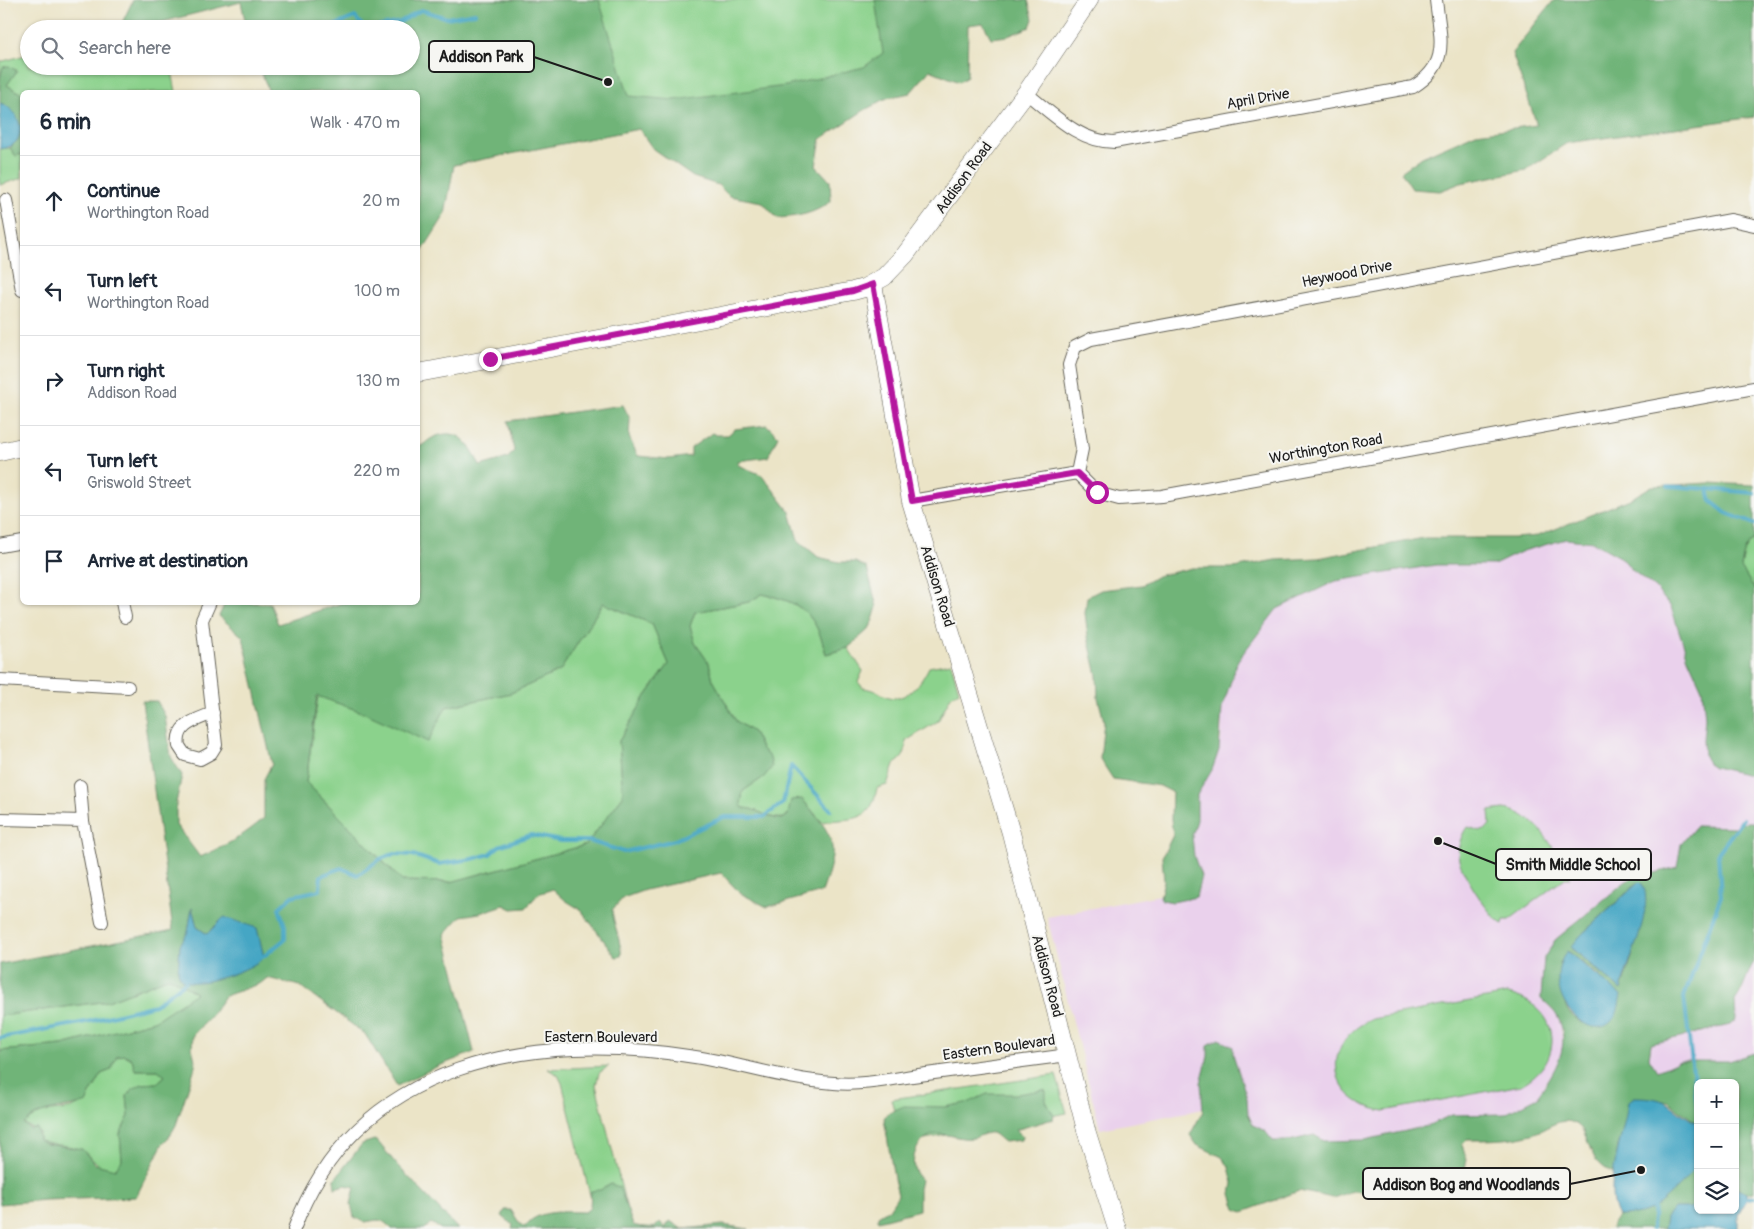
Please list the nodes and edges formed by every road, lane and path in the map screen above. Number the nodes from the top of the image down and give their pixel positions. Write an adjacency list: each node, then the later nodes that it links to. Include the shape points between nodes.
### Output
1 (1089, 0): 3 (main road, Addison Road)
2 (1436, 0): 3 (street, April Drive, via 1441,52 1436,67 1413,87 1114,142 1099,142 1082,136)
3 (1026, 93): 7 (main road, Addison Road, via 912,247 893,269)
4 (6, 200): 6 (street)
5 (1754, 224): 12 (street, Heywood Drive, via 1731,220 1091,339 1075,347 1069,365 1082,449)
6 (20, 279)
7 (873, 284): 8 (main road, via 853,291); 13 (main road, Addison Road)
8 (420, 372)
9 (1754, 388): 12 (street, Worthington Road, via 1162,496 1119,499 1097,492)
10 (20, 447): 11 (main road)
11 (0, 452)
12 (1077, 473): 13 (street)
13 (912, 501): 26 (main road, Addison Road, via 990,760)
14 (20, 542): 15 (street)
15 (0, 546)
16 (123, 605): 18 (street)
17 (209, 605): 21 (street, via 202,620)
18 (125, 617)
19 (0, 680): 20 (street)
20 (128, 687)
21 (213, 713)
22 (80, 786): 24 (street)
23 (0, 818): 24 (street)
24 (83, 821): 25 (street)
25 (102, 922)
26 (1068, 1055): 27 (street, Eastern Boulevard, via 836,1084 786,1078 695,1057 624,1050 525,1053 492,1058 418,1084 378,1112 333,1158 314,1185); 28 (main road, Addison Road, via 1086,1130)
27 (294, 1229)
28 (1117, 1229)

